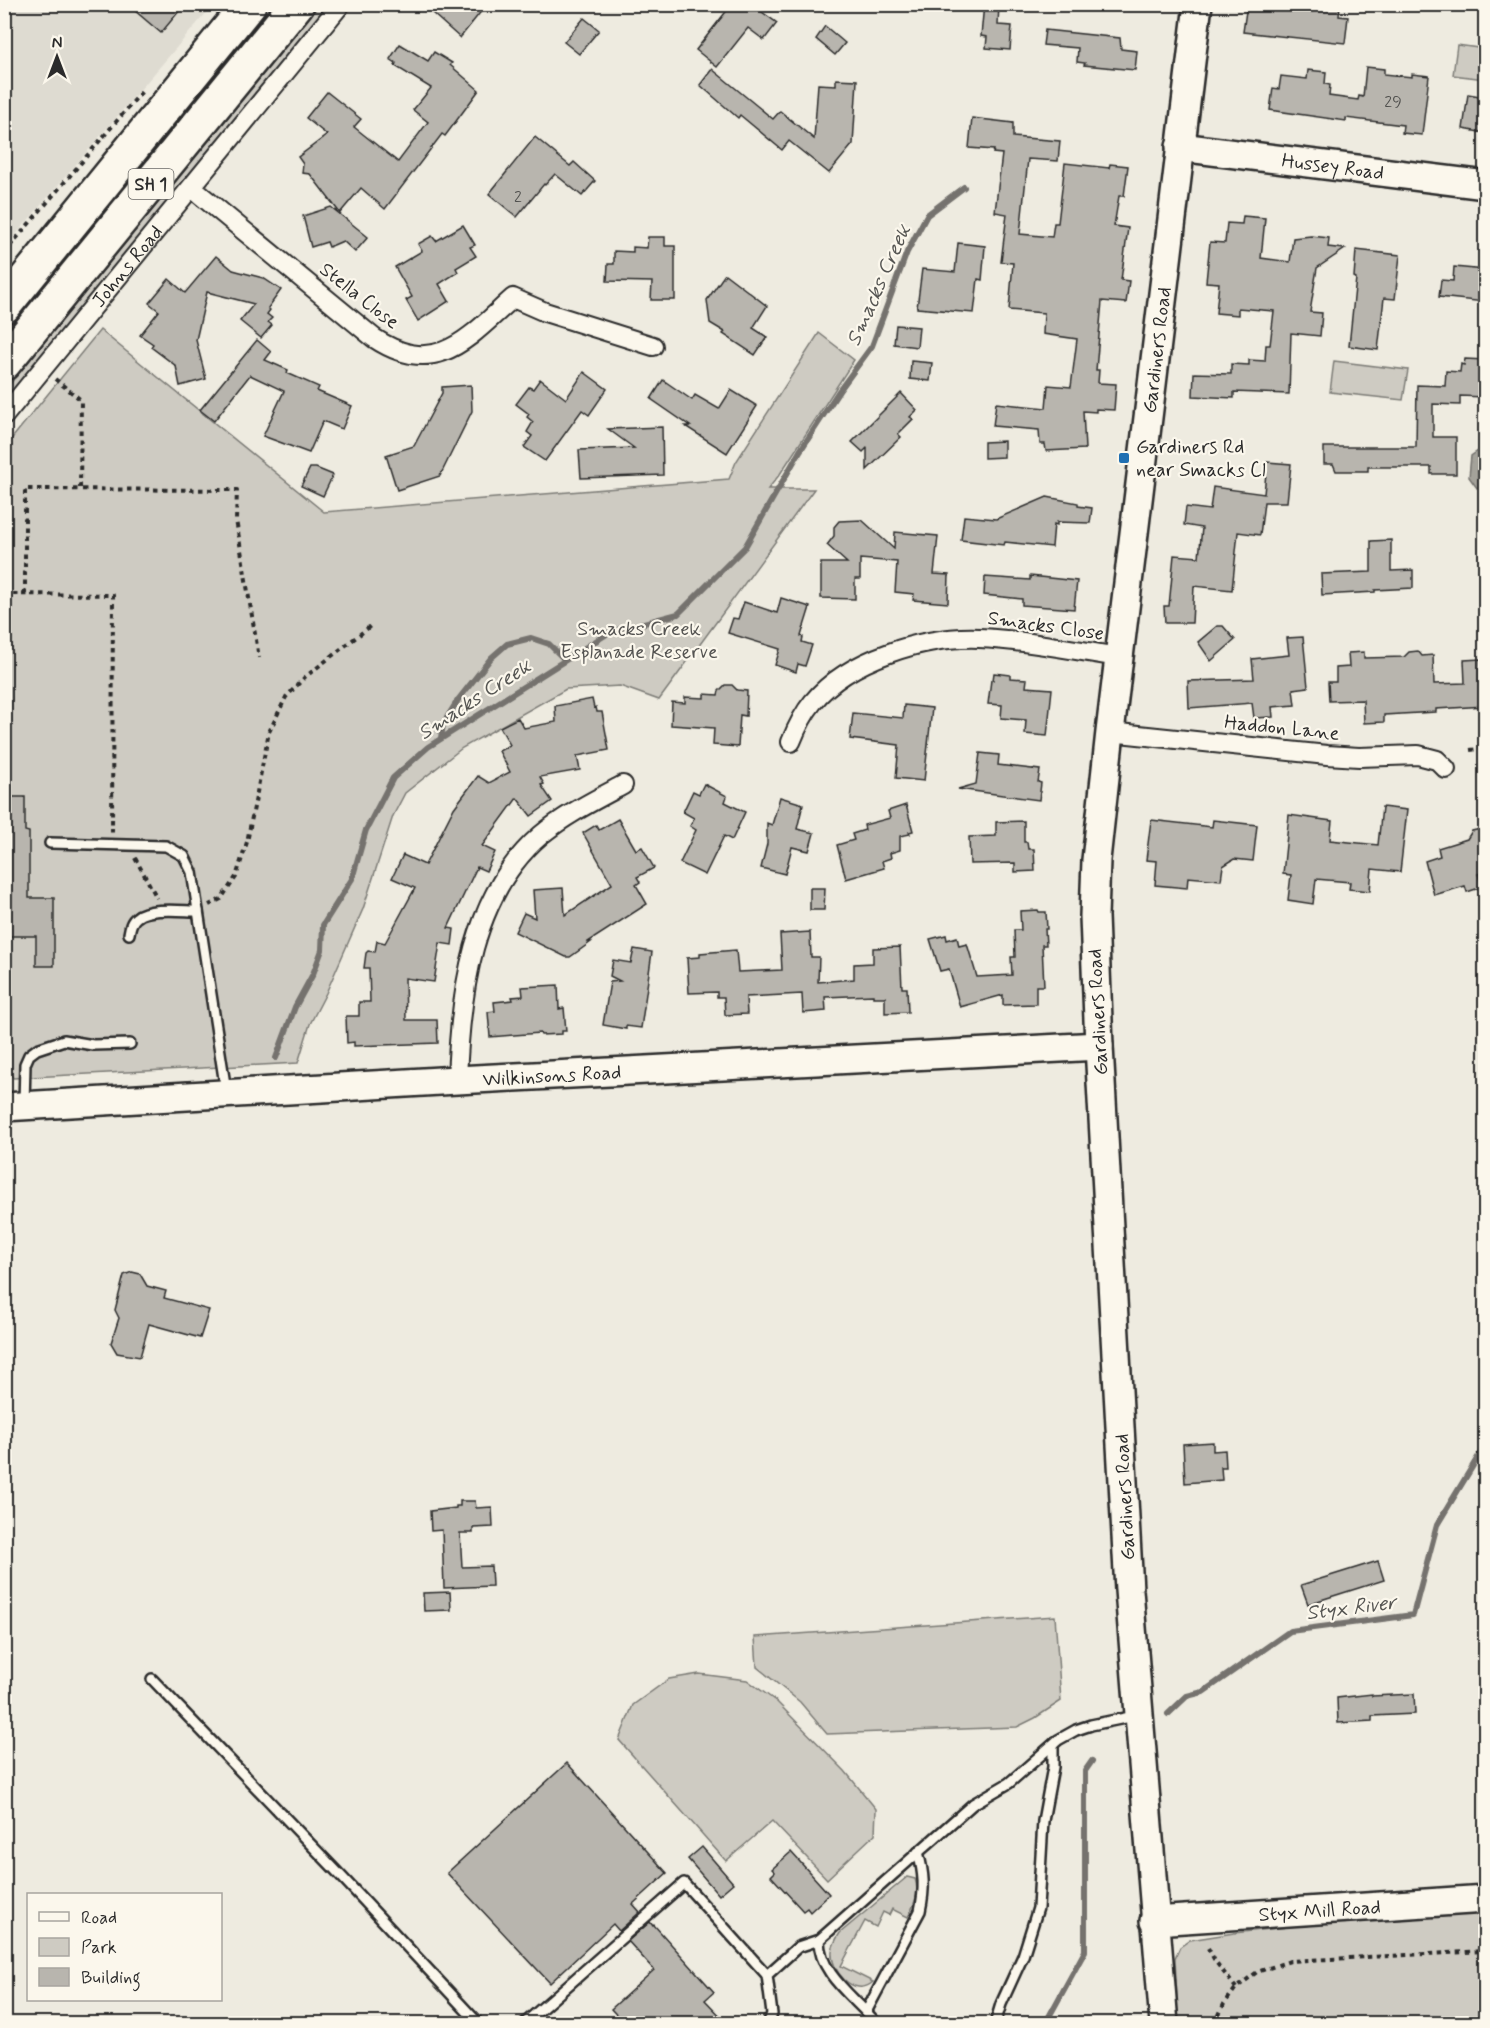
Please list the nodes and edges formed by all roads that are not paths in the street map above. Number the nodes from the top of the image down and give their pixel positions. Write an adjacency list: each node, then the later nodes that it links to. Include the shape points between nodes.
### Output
1 (232, 4): 9 (highway, SH 1)
2 (249, 4): 10 (highway, SH 1)
3 (297, 4): 12 (highway, Johns Road / SH 1)
4 (341, 4): 8 (street, Johns Road)
5 (1198, 4): 6 (street, Gardiners Road)
6 (1180, 147): 7 (street, Hussey Road); 14 (street, Gardiners Road)
7 (1485, 185)
8 (192, 188): 11 (street, Stella Close, via 389,348 419,356 437,354 471,335 513,298); 13 (street, Johns Road)
9 (4, 280)
10 (4, 306)
11 (653, 346)
12 (4, 363)
13 (4, 416)
14 (1120, 657): 15 (street, Gardiners Road); 16 (street, Smacks Close, via 1012,640 977,638 914,645 878,657 827,687 803,715)
15 (1110, 732): 17 (street, Haddon Lane, via 1328,755 1418,755 1437,760); 23 (street, Gardiners Road, via 1094,916)
16 (791, 742)
17 (1446, 769)
18 (623, 785): 24 (street, via 541,835 496,889 473,952 460,1028)
19 (50, 843): 20 (lane, via 166,846 184,856 192,872)
20 (198, 911): 21 (lane, via 145,912 132,923); 25 (lane)
21 (129, 934)
22 (130, 1044): 26 (lane, via 93,1045 64,1040 37,1049 25,1064)
23 (1099, 1046): 24 (street, Wilkinsons Road); 28 (street, Gardiners Road)
24 (457, 1080): 25 (street, Wilkinsons Road)
25 (227, 1093): 26 (street, Wilkinsons Road)
26 (14, 1107)
27 (152, 1679): 36 (lane)
28 (1138, 1716): 29 (lane, via 1083,1727); 32 (street, Gardiners Road)
29 (1053, 1745): 30 (lane, via 1009,1783 973,1804); 40 (lane, via 1038,1908)
30 (918, 1852): 33 (lane); 35 (lane, via 924,1876 920,1911)
31 (1485, 1899): 32 (street, Styx Mill Road)
32 (1154, 1921): 41 (street, Gardiners Road)
33 (819, 1940): 34 (lane, via 798,1947); 35 (lane, via 821,1958 832,1976)
34 (766, 1975): 37 (lane, via 684,1883); 38 (lane, via 772,2014)
35 (866, 2012): 39 (lane)
36 (479, 2024)
37 (524, 2024)
38 (768, 2024)
39 (877, 2024)
40 (995, 2024)
41 (1164, 2024)

